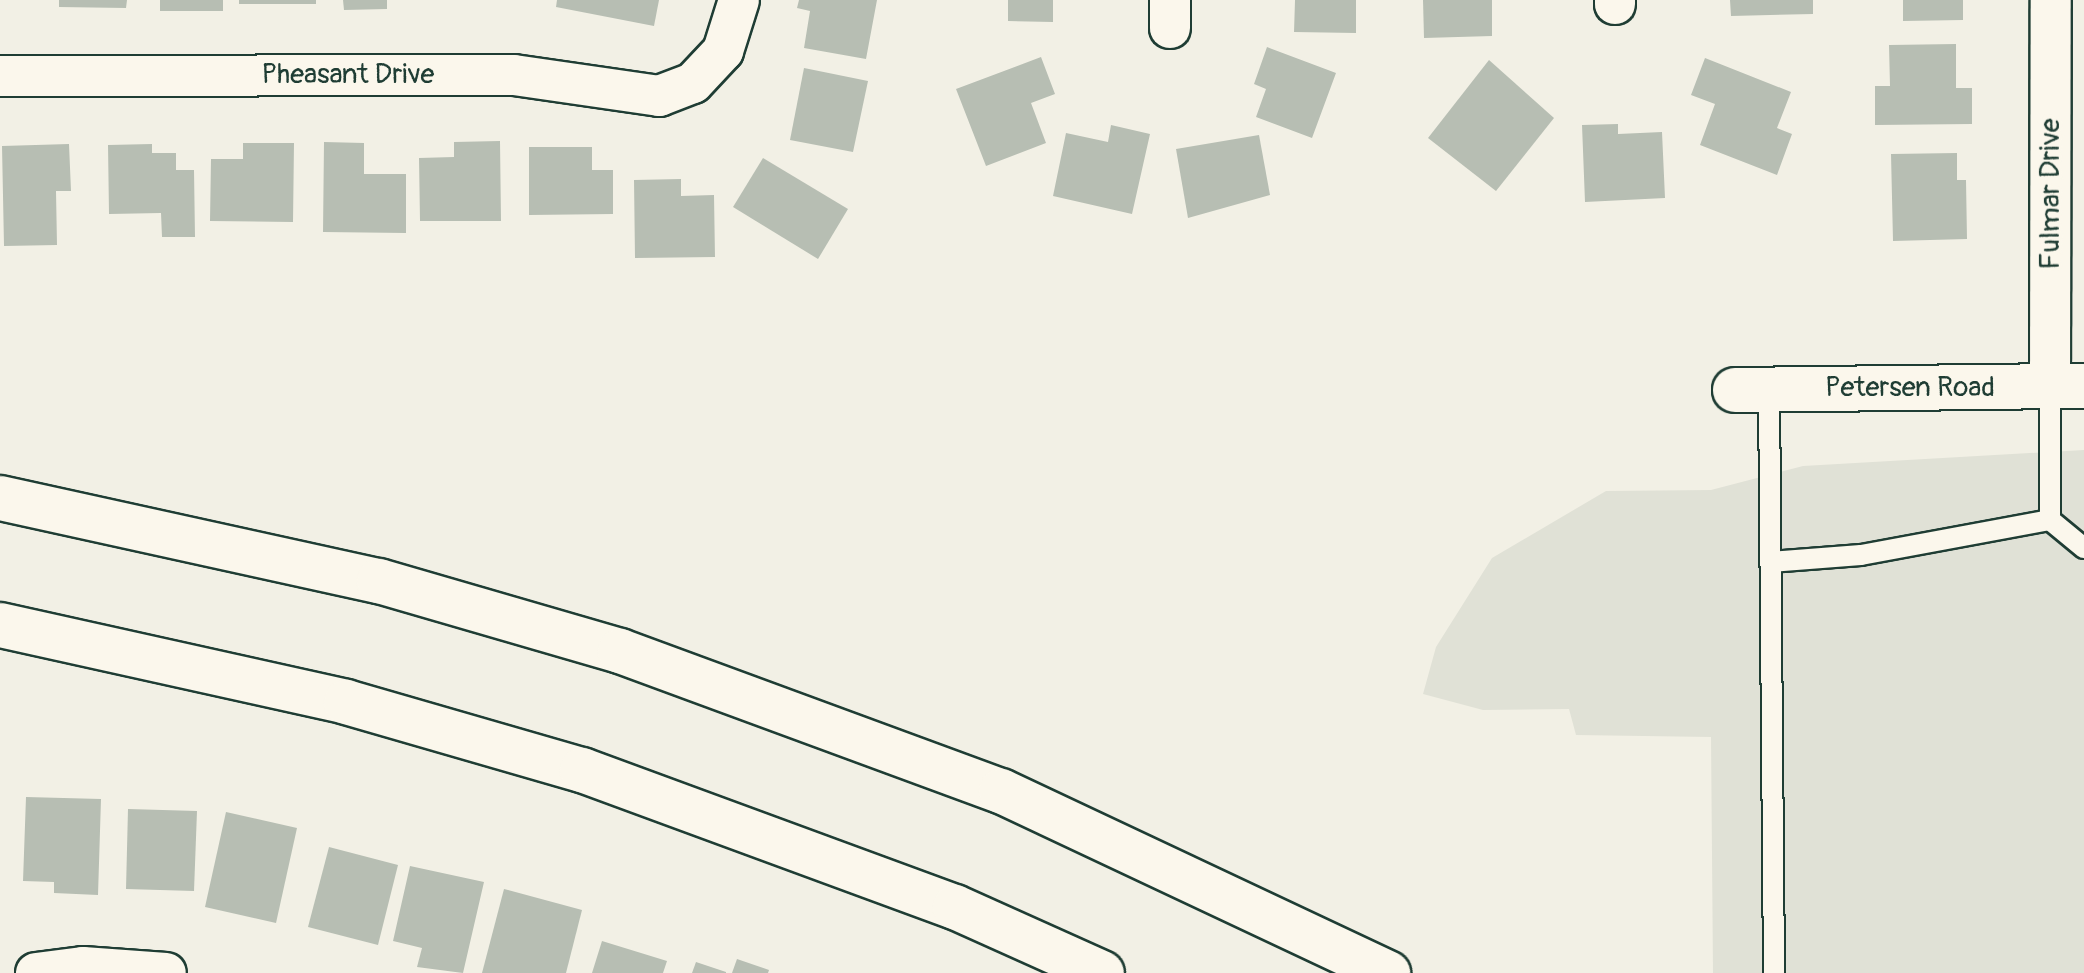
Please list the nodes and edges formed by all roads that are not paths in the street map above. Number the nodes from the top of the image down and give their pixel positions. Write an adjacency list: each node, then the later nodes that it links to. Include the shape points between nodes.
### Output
1 (739, 0): 3 (street, Pheasant Drive, via 723,51 693,83 659,96 514,75)
2 (2062, 21): 4 (street, Fulmar Drive)
3 (0, 76)
4 (2067, 387): 5 (main road, Petersen Road); 7 (lane)
5 (1752, 390): 9 (lane)
6 (0, 498): 14 (main road, via 379,581 634,656 1001,791)
7 (2050, 520): 8 (lane); 9 (lane, via 1861,555)
8 (2084, 548)
9 (1770, 562): 15 (lane)
10 (0, 625): 13 (main road, via 346,702 582,770 941,902)
11 (36, 973): 12 (street, via 83,967)
12 (166, 973)
13 (1102, 973)
14 (1388, 973)
15 (1774, 973)

